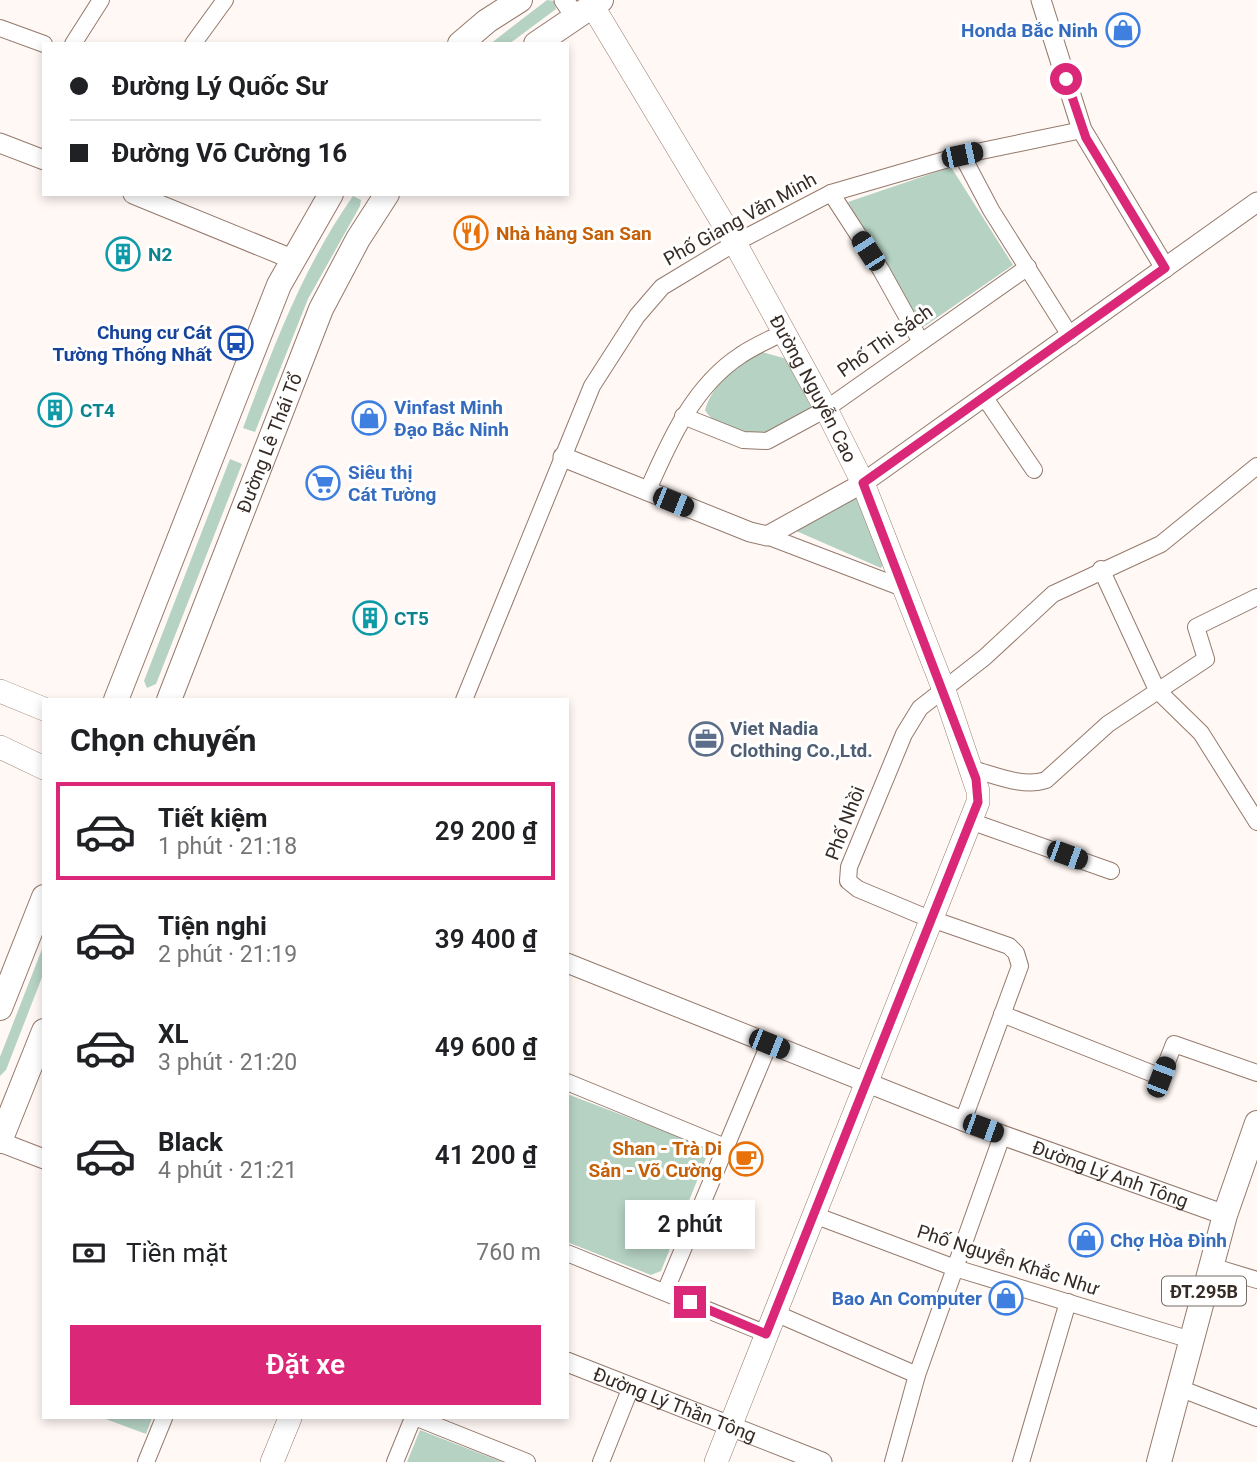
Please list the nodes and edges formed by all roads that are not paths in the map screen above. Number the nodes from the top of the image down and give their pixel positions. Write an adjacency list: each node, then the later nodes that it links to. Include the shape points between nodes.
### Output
1 (101, 0): 7 (street)
2 (225, 0): 8 (street)
3 (520, 0): 9 (main road)
4 (1041, 0): 12 (street)
5 (583, 5): 10 (main road); 21 (main road, Đường Nguyễn Cao)
6 (0, 28): 11 (street)
7 (74, 42)
8 (194, 42)
9 (462, 42)
10 (538, 42)
11 (42, 43)
12 (1082, 130): 14 (street, Phố Giang Văn Minh); 24 (street)
13 (0, 143): 15 (street)
14 (962, 155): 16 (street, Phố Giang Văn Minh); 23 (street)
15 (42, 159)
16 (831, 193): 21 (street, Phố Giang Văn Minh); 27 (street)
17 (137, 196): 22 (street)
18 (330, 196): 22 (main road)
19 (386, 196): 44 (main road, Đường Lê Thái Tổ, via 321,309)
20 (1257, 202): 24 (street)
21 (735, 243): 25 (main road, Đường Nguyễn Cao); 31 (street, Phố Giang Văn Minh, via 662,287 645,304 592,386)
22 (292, 258): 43 (main road)
23 (1028, 267): 26 (street); 27 (street, Phố Thi Sách)
24 (1165, 268): 26 (street)
25 (784, 332): 29 (main road, Đường Nguyễn Cao); 30 (street, via 730,363)
26 (1070, 337): 28 (street)
27 (920, 342): 29 (street, Phố Thi Sách)
28 (985, 398): 33 (street); 34 (street)
29 (826, 409): 30 (street, Phố Thi Sách, via 766,441 743,440); 34 (main road, Đường Nguyễn Cao)
30 (683, 416): 35 (street)
31 (563, 457): 35 (street); 45 (street, Phố Giang Văn Minh)
32 (1257, 466): 37 (street, via 1168,540)
33 (1034, 470)
34 (863, 483): 36 (street); 38 (main road, Đường Nguyễn Cao)
35 (647, 492): 36 (street)
36 (767, 536): 38 (street)
37 (1101, 569): 40 (street, via 1053,594); 41 (street)
38 (903, 588): 40 (main road, Đường Nguyễn Cao)
39 (1257, 597): 41 (street, via 1196,627 1206,659)
40 (944, 690): 49 (main road, Đường Nguyễn Cao); 54 (street, Phố Nhồi, via 920,708 904,734 848,873 850,884 858,889)
41 (1157, 690): 49 (street, via 1103,728 1046,780 1036,784); 51 (street, via 1201,733)
42 (0, 691): 46 (main road)
43 (118, 698)
44 (170, 698)
45 (465, 698)
46 (42, 708)
47 (0, 747): 48 (main road)
48 (42, 767)
49 (972, 769): 50 (main road, Đường Nguyễn Cao, via 978,802)
50 (970, 821): 52 (street); 54 (main road, Đường Nguyễn Cao)
51 (1257, 821)
52 (1111, 871)
53 (42, 902): 56 (main road)
54 (932, 920): 57 (street, Phố Nhồi, via 1009,946 1016,953 1020,966); 62 (main road, Đường Nguyễn Cao)
55 (569, 964): 59 (street, Đường Lý Anh Tông)
56 (0, 1008)
57 (1002, 1014): 60 (street, via 1161,1077 1174,1044); 63 (street, Phố Nhồi)
58 (42, 1036): 66 (main road)
59 (769, 1044): 62 (street, Đường Lý Anh Tông); 67 (street)
60 (1257, 1073)
61 (569, 1083): 67 (street)
62 (866, 1084): 63 (street, Đường Lý Anh Tông); 69 (main road, Đường Nguyễn Cao)
63 (963, 1121): 65 (street, Đường Lý Anh Tông)
64 (1255, 1135): 70 (main road, ĐT.295B)
65 (1002, 1136): 70 (street, Đường Lý Anh Tông); 73 (street)
66 (0, 1142): 68 (street)
67 (725, 1147): 75 (street)
68 (42, 1158)
69 (814, 1215): 73 (street, Phố Nguyễn Khắc Như); 77 (main road, Đường Nguyễn Cao)
70 (1225, 1215): 72 (main road, ĐT.295B)
71 (569, 1254): 75 (street)
72 (1211, 1266): 74 (street); 78 (main road, ĐT.295B)
73 (955, 1268): 76 (street, Phố Nguyễn Khắc Như); 80 (street)
74 (1257, 1280)
75 (665, 1292): 77 (street)
76 (1068, 1302): 78 (street, Phố Nguyễn Khắc Như); 97 (street)
77 (771, 1324): 80 (street); 88 (main road, Đường Nguyễn Cao)
78 (1191, 1340): 82 (main road, ĐT.295B)
79 (569, 1363): 81 (street, Đường Lý Thần Tông)
80 (917, 1375): 96 (street)
81 (631, 1387): 88 (street, Đường Lý Thần Tông); 93 (street)
82 (1179, 1388): 83 (street); 98 (main road, ĐT.295B)
83 (1257, 1418)
84 (164, 1419): 89 (street)
85 (290, 1419): 90 (main road)
86 (415, 1419): 91 (street)
87 (418, 1419): 92 (street)
88 (730, 1426): 94 (main road, Đường Nguyễn Cao); 95 (street, Đường Lý Thần Tông)
89 (146, 1462)
90 (272, 1462)
91 (395, 1462)
92 (527, 1462)
93 (601, 1462)
94 (716, 1462)
95 (822, 1462)
96 (893, 1462)
97 (1021, 1462)
98 (1159, 1462)

